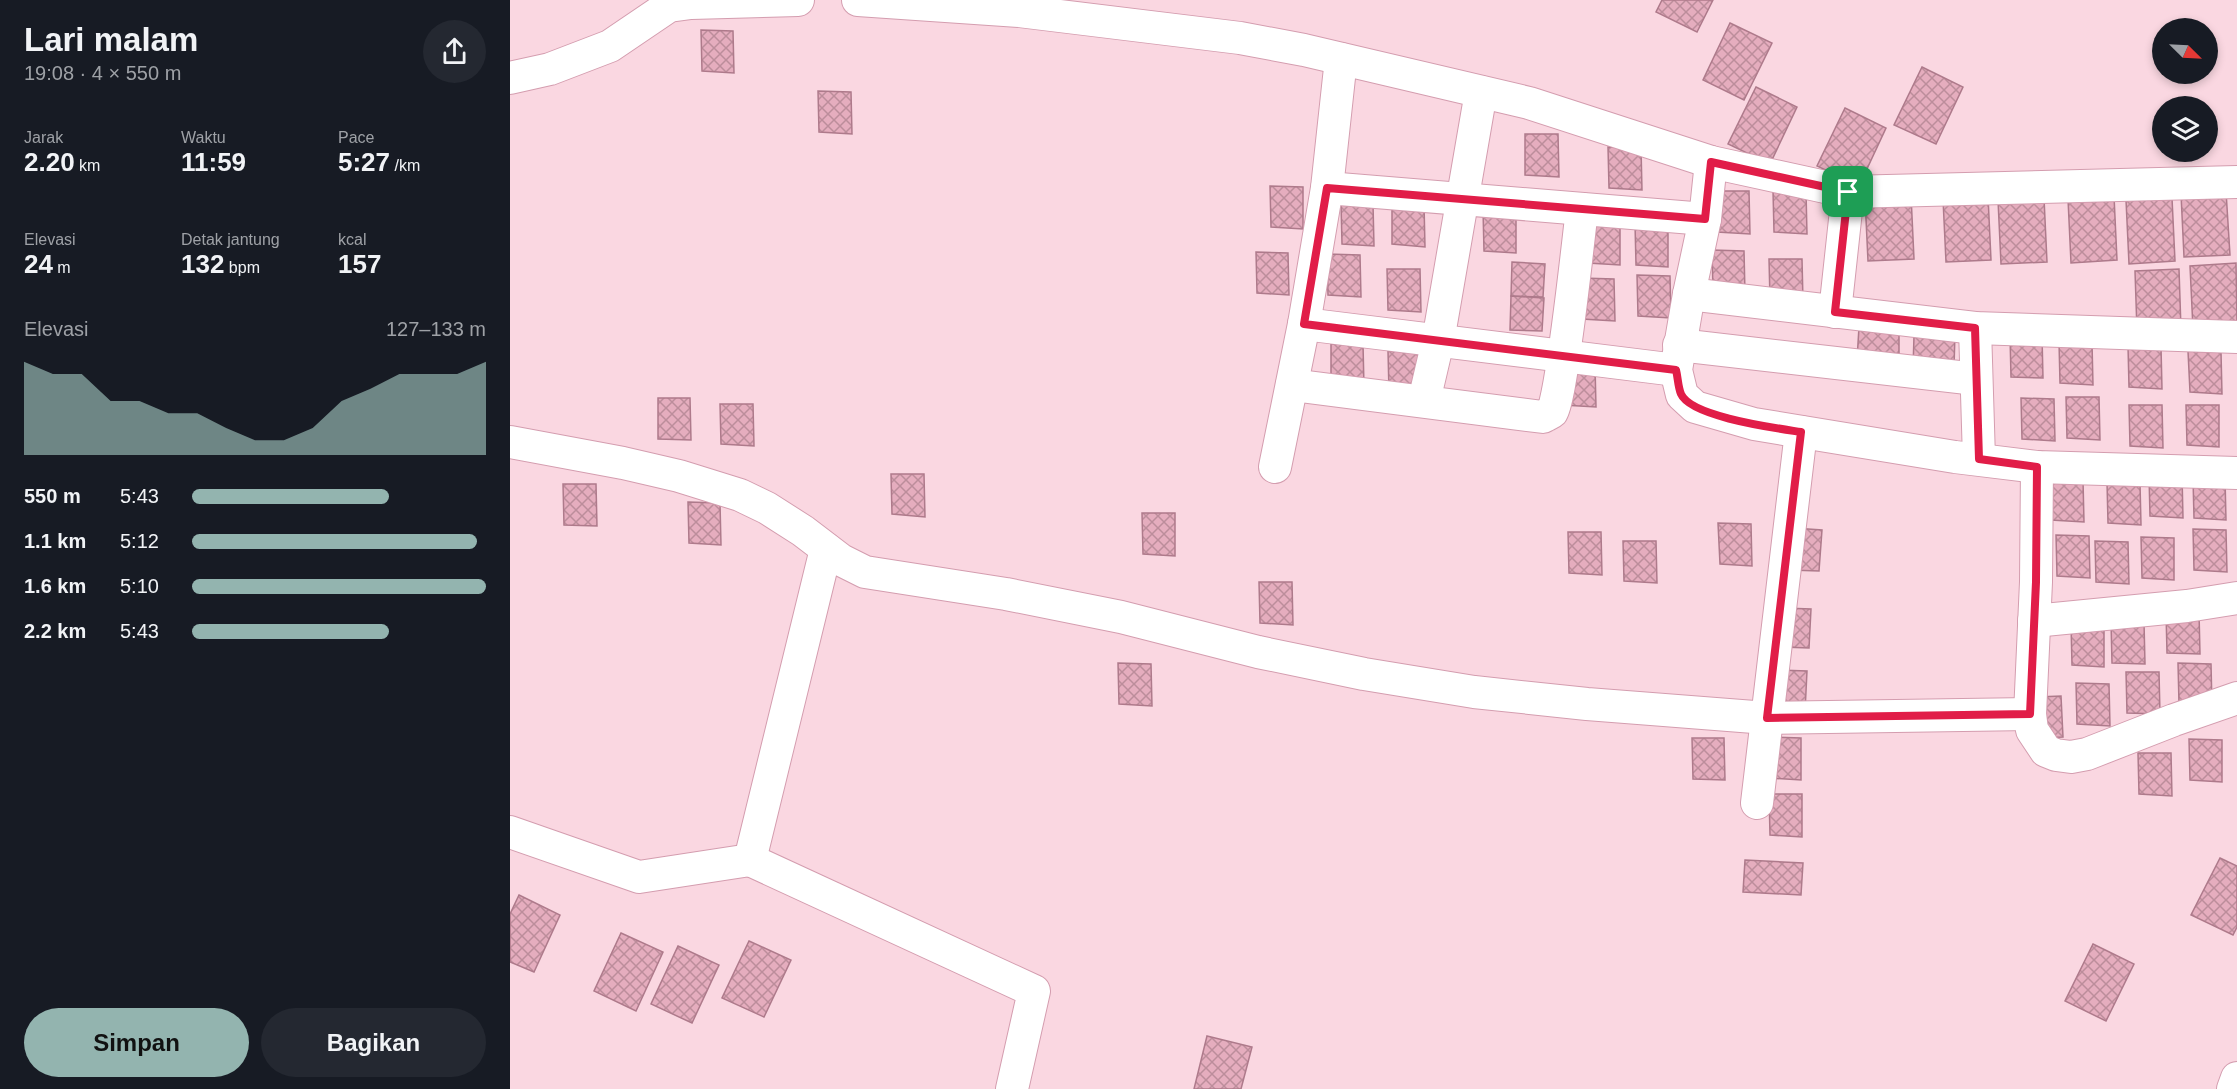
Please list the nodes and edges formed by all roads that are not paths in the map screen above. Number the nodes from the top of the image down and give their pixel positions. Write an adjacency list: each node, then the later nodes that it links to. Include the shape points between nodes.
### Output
1 (798, 0): 4 (street, via 669,6 610,46 550,69)
2 (858, 0): 3 (street, via 1031,12 1239,38)
3 (1341, 59): 5 (street); 8 (street)
4 (510, 78)
5 (1481, 92): 6 (street, via 1529,103); 10 (street)
6 (1711, 162): 9 (street); 12 (street)
7 (2237, 182): 9 (street)
8 (1327, 188): 10 (street); 15 (street)
9 (1848, 192): 14 (street)
10 (1462, 199): 11 (street); 18 (street)
11 (1582, 209): 12 (street); 19 (street)
12 (1705, 219): 13 (street)
13 (1689, 294): 14 (street); 20 (street)
14 (1835, 312): 16 (street)
15 (1304, 324): 18 (street); 22 (street)
16 (1975, 328): 17 (street); 21 (street)
17 (2237, 337)
18 (1438, 341): 19 (street); 23 (street)
19 (1563, 357): 20 (street); 23 (street, via 1555,404 1544,417)
20 (1678, 358): 21 (street); 24 (street, via 1682,395 1695,407)
21 (1976, 379): 26 (street)
22 (1292, 385): 23 (street); 27 (street)
23 (1424, 401)
24 (1801, 432): 26 (street); 35 (street)
25 (510, 442): 30 (street, via 634,465 740,495 767,508)
26 (1979, 459): 28 (street)
27 (1275, 467)
28 (2037, 467): 29 (street); 32 (street)
29 (2237, 473)
30 (826, 549): 35 (street, via 865,572 1121,617 1364,674 1587,704); 38 (street)
31 (2237, 598): 32 (street)
32 (2034, 621): 34 (street)
33 (2237, 698): 34 (street, via 2070,757 2046,751 2032,730)
34 (2030, 714): 35 (street)
35 (1767, 718): 36 (street)
36 (1757, 803)
37 (510, 832): 38 (street, via 639,877)
38 (750, 860): 40 (street, via 1034,991)
39 (2237, 1078): 41 (street)
40 (1012, 1089)
41 (2234, 1089)

